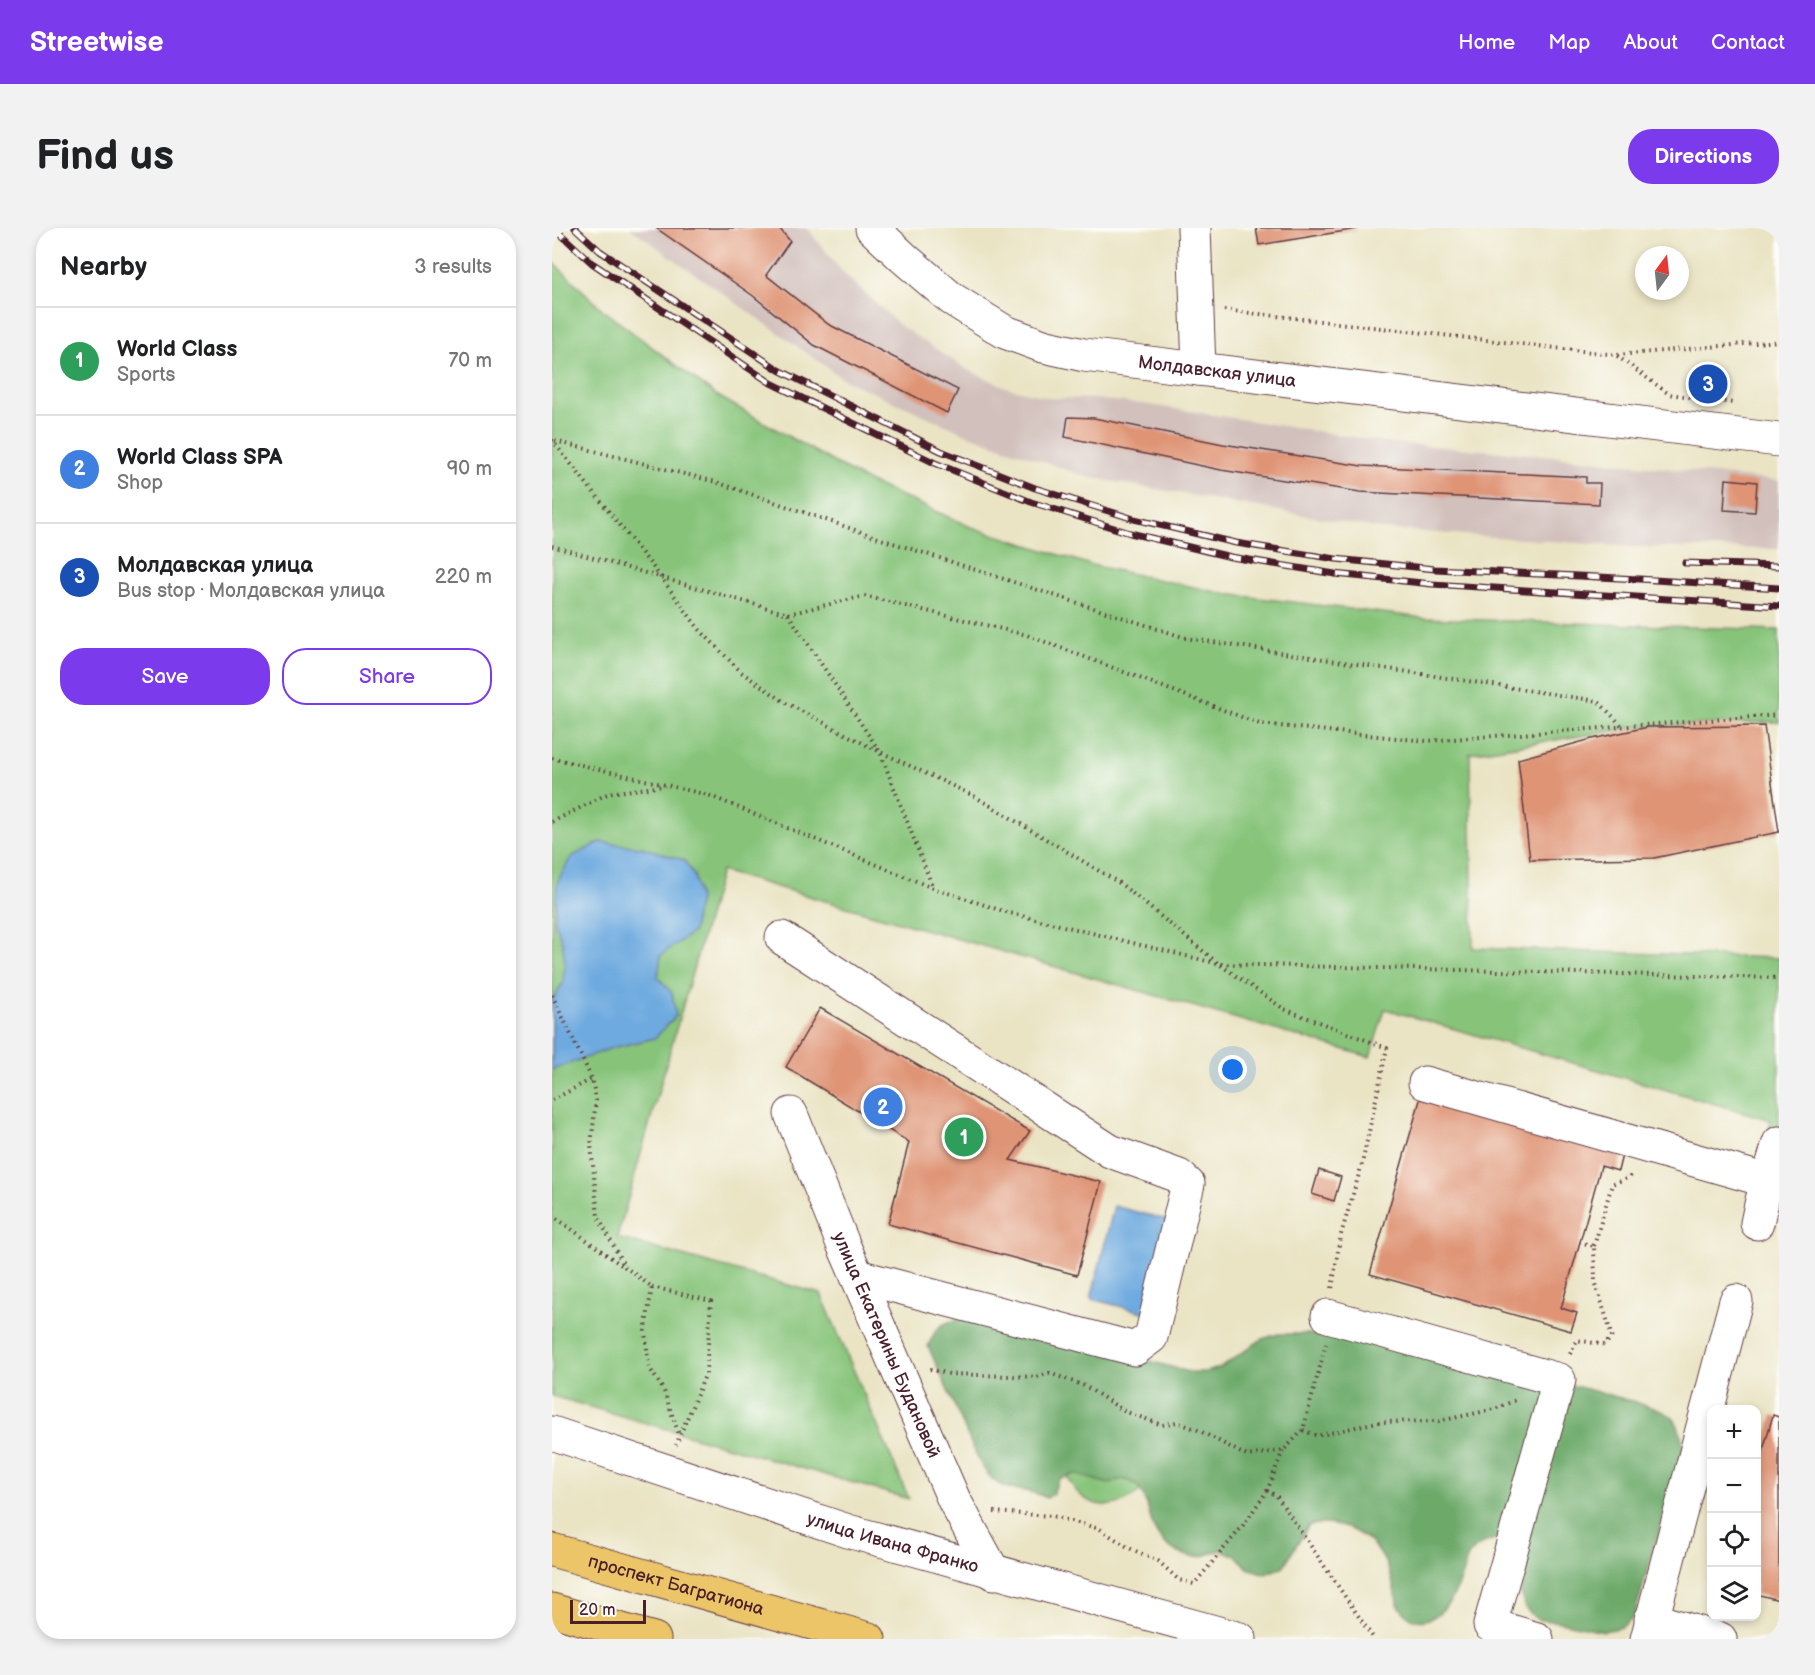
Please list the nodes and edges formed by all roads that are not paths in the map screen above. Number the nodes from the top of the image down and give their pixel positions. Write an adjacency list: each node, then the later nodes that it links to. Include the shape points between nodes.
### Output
1 (872, 228): 3 (street, Молдавская улица, via 952,298 1005,332 1084,355)
2 (1194, 228): 3 (street)
3 (1199, 369): 4 (street, Молдавская улица)
4 (1779, 440)
5 (782, 938): 11 (street, via 1110,1151 1179,1176 1188,1184 1151,1337 1135,1349)
6 (1425, 1083): 9 (street)
7 (791, 1114): 11 (street, улица Екатерины Будановой)
8 (1779, 1143): 9 (street)
9 (1768, 1181): 10 (street)
10 (1757, 1223)
11 (857, 1276): 16 (street, улица Екатерины Будановой, via 954,1500)
12 (1736, 1301): 18 (street)
13 (1327, 1330): 22 (street, via 1559,1380 1490,1625)
14 (552, 1433): 16 (street, улица Ивана Франко, via 848,1531)
15 (552, 1550): 20 (main road, проспект Багратиона)
16 (994, 1572): 21 (street, улица Ивана Франко)
17 (552, 1610): 19 (main road)
18 (1649, 1629): 23 (street)
19 (654, 1639)
20 (869, 1639)
21 (1240, 1639)
22 (1537, 1639)
23 (1720, 1639)

